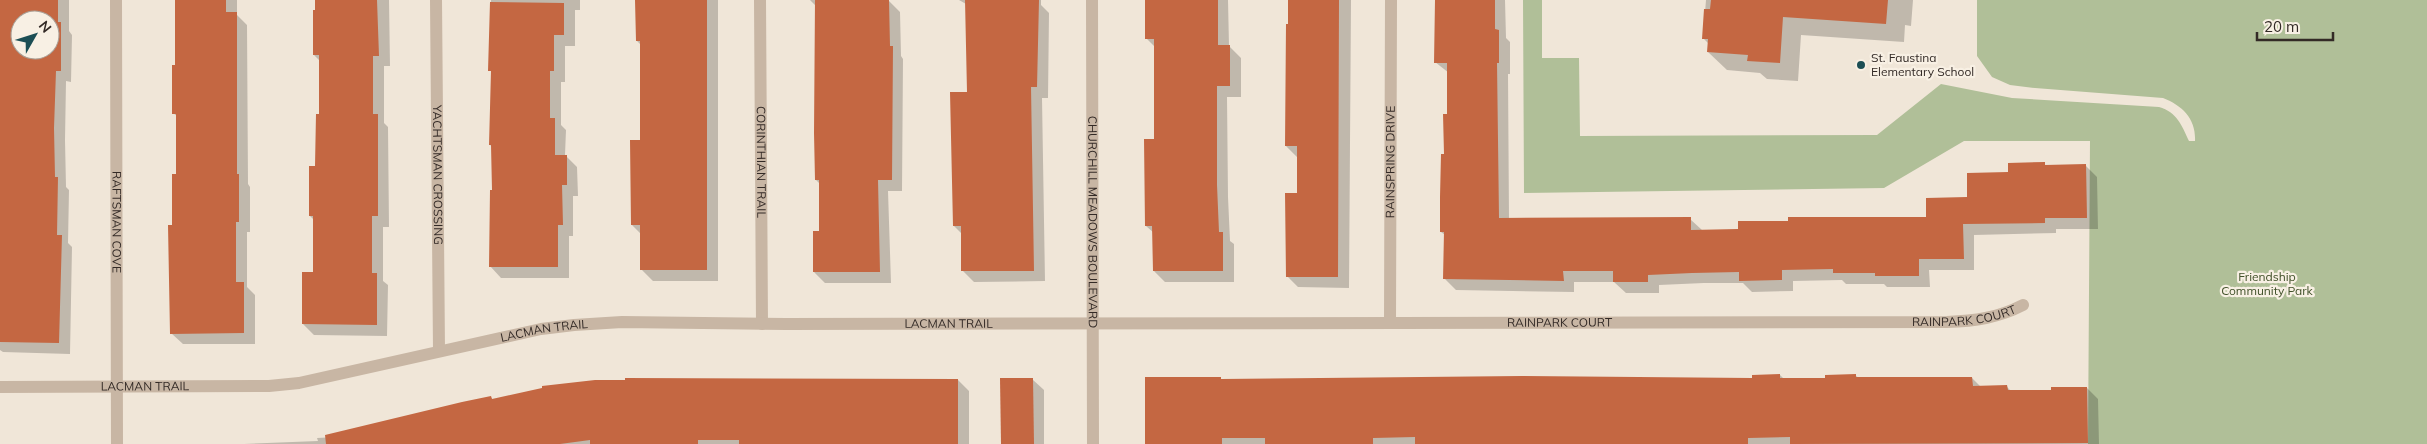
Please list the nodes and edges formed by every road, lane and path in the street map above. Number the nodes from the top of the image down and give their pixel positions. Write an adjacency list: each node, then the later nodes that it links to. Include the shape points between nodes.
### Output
1 (116, 0): 11 (street, RAFTSMAN COVE)
2 (436, 0): 10 (street, YACHTSMAN CROSSING)
3 (760, 0): 9 (street, CORINTHIAN TRAIL)
4 (1092, 0): 7 (street, CHURCHILL MEADOWS BOULEVARD)
5 (1391, 0): 8 (street, RAINSPRING DRIVE)
6 (2023, 305): 8 (street, RAINPARK COURT, via 2007,314 1976,321 1947,322)
7 (1093, 323): 8 (street, RAINPARK COURT); 9 (street, LACMAN TRAIL); 14 (street, CHURCHILL MEADOWS BOULEVARD)
8 (1390, 323)
9 (762, 324): 10 (street, LACMAN TRAIL, via 622,322 574,325)
10 (439, 351): 11 (street, LACMAN TRAIL, via 300,383)
11 (118, 386): 12 (street, LACMAN TRAIL); 13 (street, RAFTSMAN COVE)
12 (0, 387)
13 (117, 444)
14 (1093, 444)

